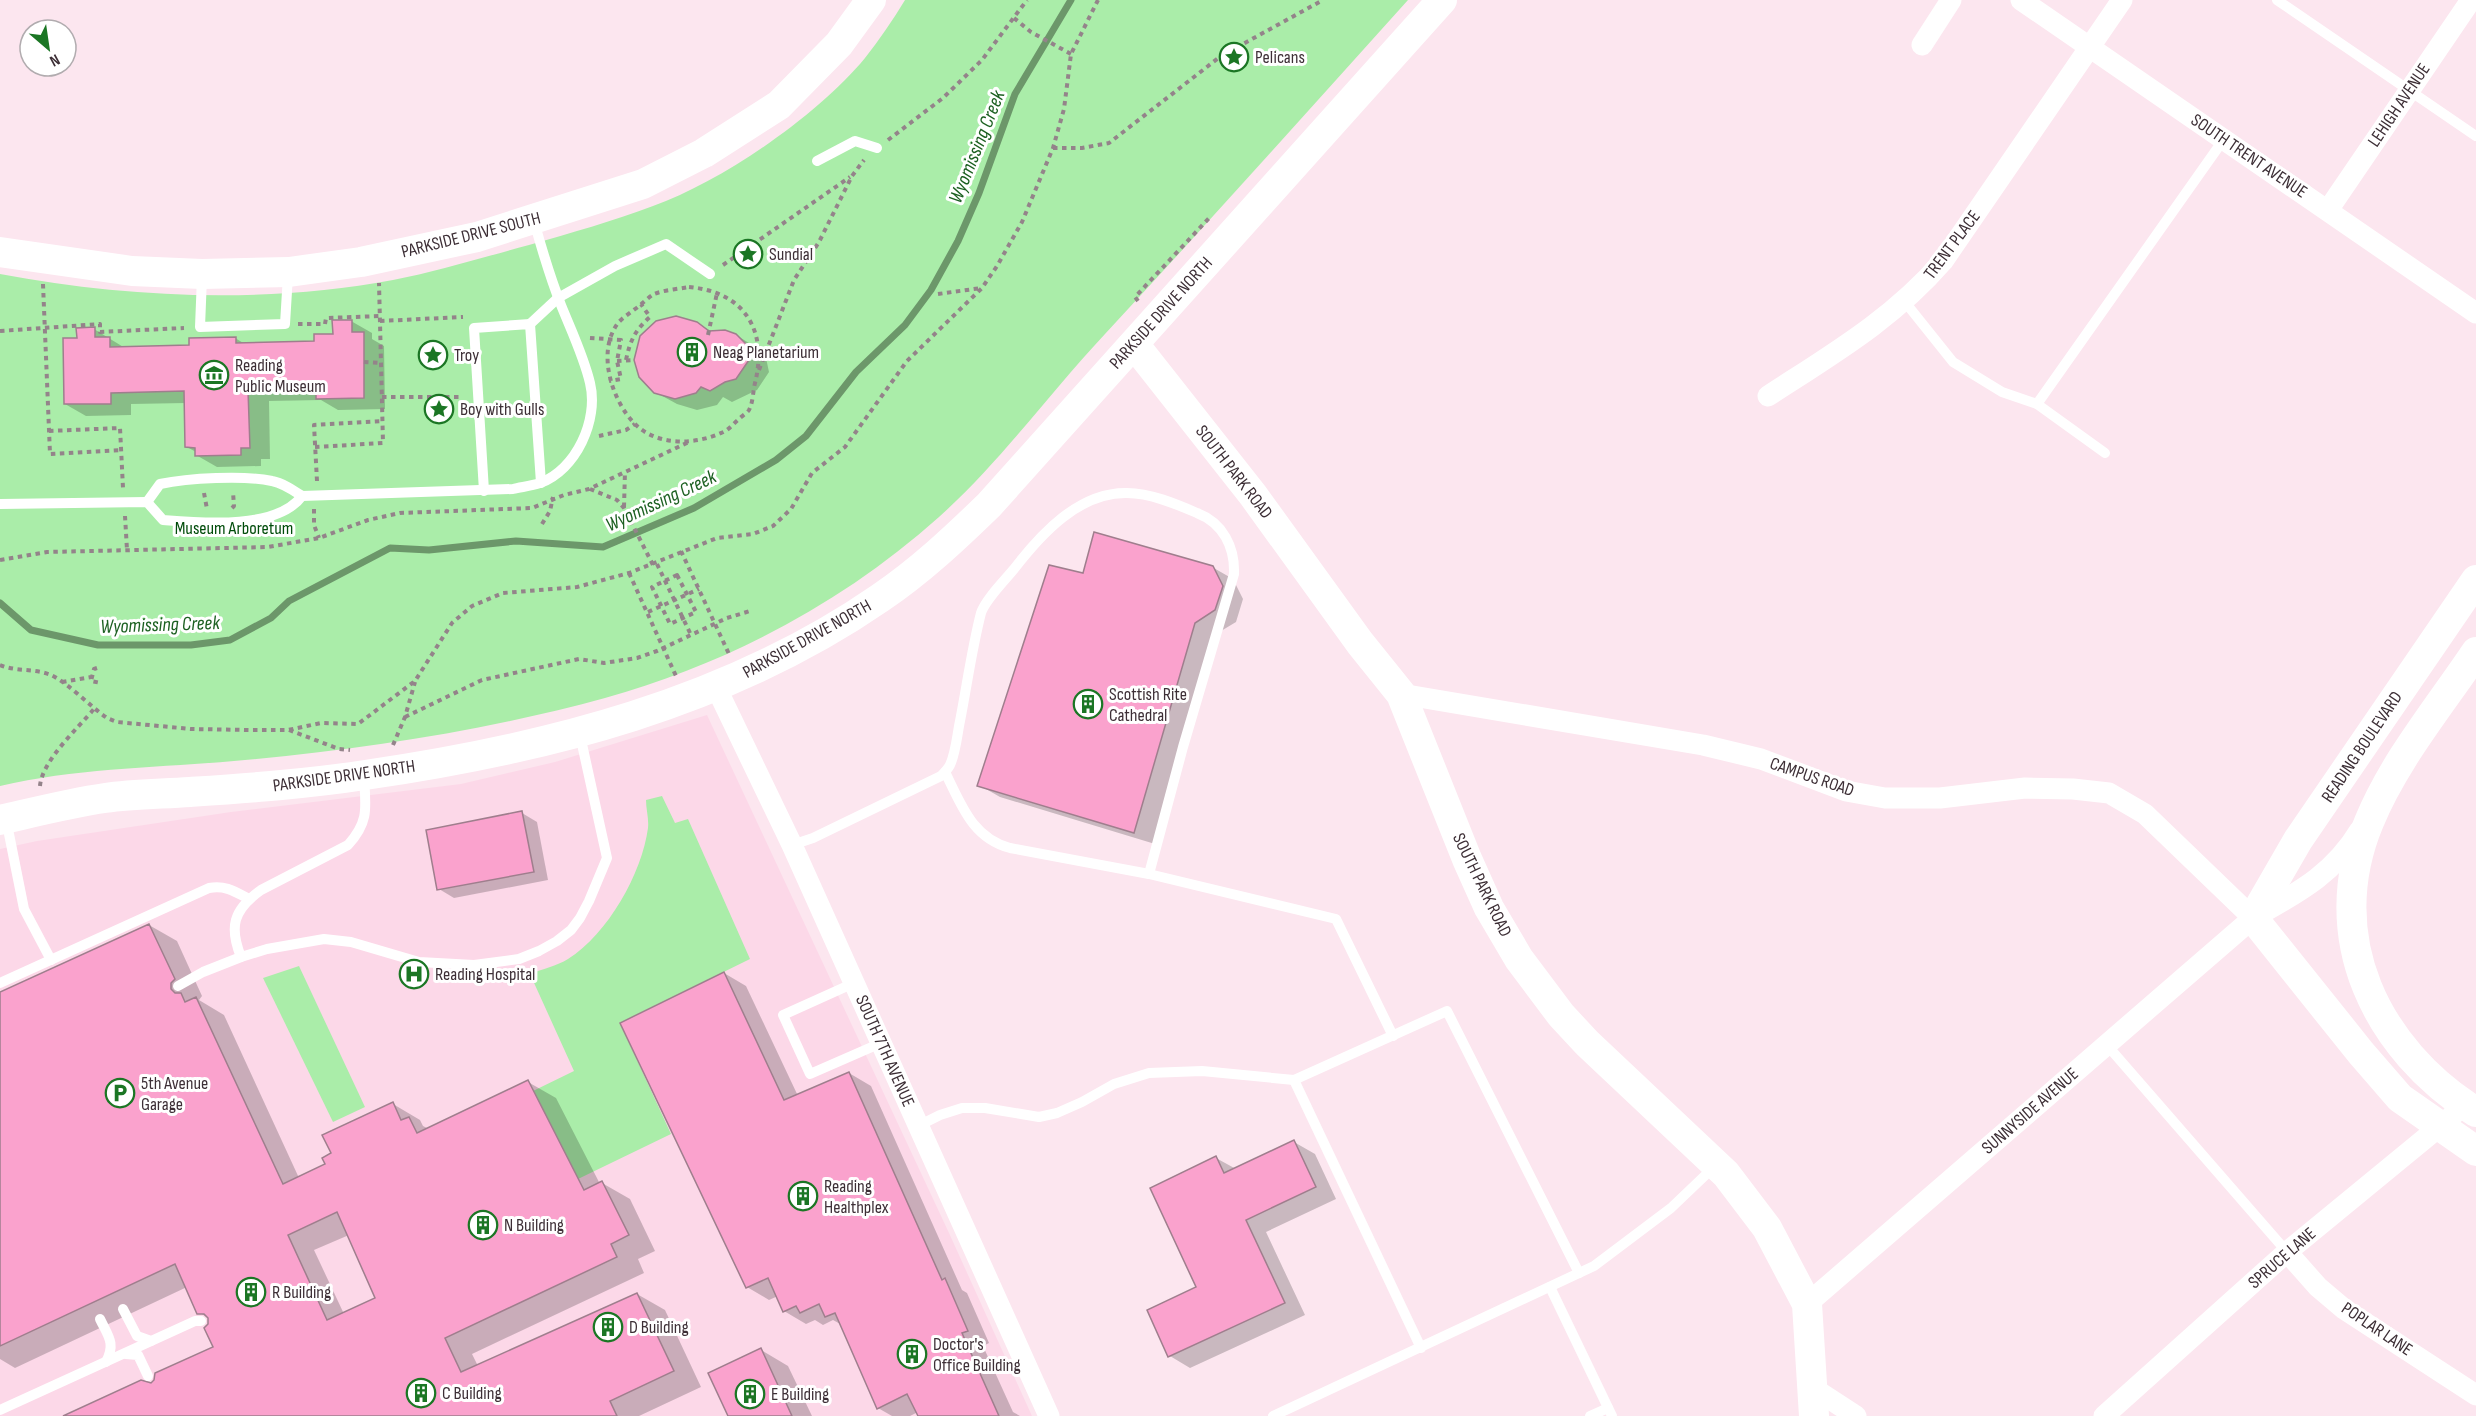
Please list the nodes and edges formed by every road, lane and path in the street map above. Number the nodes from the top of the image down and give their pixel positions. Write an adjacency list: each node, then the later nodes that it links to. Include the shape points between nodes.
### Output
1 (871, 0): 24 (street, PARKSIDE DRIVE SOUTH, via 839,44 770,111 704,153 642,184)
2 (1028, 0): 12 (path)
3 (1098, 0): 15 (path)
4 (1323, 0): 20 (path, via 1221,56 1109,143)
5 (1442, 0): 49 (street, PARKSIDE DRIVE NORTH)
6 (1952, 0): 13 (street)
7 (2021, 0): 14 (street, SOUTH TRENT AVENUE)
8 (2122, 0): 14 (street, TRENT PLACE)
9 (2277, 0): 11 (lane)
10 (2471, 0): 16 (street, LEHIGH AVENUE)
11 (2293, 4): 16 (lane)
12 (1014, 18): 15 (path); 19 (path, via 982,60 951,90)
13 (1922, 45)
14 (2090, 48): 18 (street, SOUTH TRENT AVENUE); 36 (street, TRENT PLACE, via 1943,261)
15 (1071, 54): 20 (path, via 1064,110)
16 (2409, 90): 17 (lane); 23 (street, LEHIGH AVENUE)
17 (2476, 136)
18 (2224, 139): 23 (street, SOUTH TRENT AVENUE); 60 (lane)
19 (877, 148): 21 (lane, via 855,141); 22 (path)
20 (1053, 148): 32 (path, via 1022,222)
21 (817, 161)
22 (852, 176): 28 (path); 55 (path, via 819,242 794,280)
23 (2328, 210): 38 (street, SOUTH TRENT AVENUE)
24 (534, 220): 26 (street, PARKSIDE DRIVE SOUTH, via 477,237); 35 (lane)
25 (0, 252): 27 (street, PARKSIDE DRIVE SOUTH, via 132,271)
26 (289, 272): 27 (street, PARKSIDE DRIVE SOUTH); 40 (lane)
27 (202, 274): 42 (lane)
28 (710, 274): 31 (path); 35 (lane, via 666,244 615,266)
29 (379, 276): 39 (path)
30 (43, 277): 43 (path)
31 (689, 287): 33 (path); 37 (path, via 654,294)
32 (982, 288): 34 (path); 84 (path, via 907,362 845,447 812,473 791,510 753,534 717,538)
33 (717, 293): 46 (path); 55 (path, via 737,304 751,322 760,352)
34 (938, 294)
35 (558, 298): 41 (lane); 48 (lane)
36 (1905, 302): 57 (street, TRENT PLACE); 60 (lane, via 1953,362 2002,392)
37 (641, 304): 47 (path, via 618,324); 50 (path, via 650,317 631,339)
38 (2476, 313)
39 (380, 318): 40 (path, via 326,318 325,324); 44 (path, via 462,317); 54 (path)
40 (285, 324): 42 (lane)
41 (530, 324): 44 (lane); 71 (lane)
42 (200, 327): 43 (path, via 100,332 99,324)
43 (46, 328): 45 (path); 63 (path)
44 (474, 328): 59 (lane)
45 (0, 331)
46 (708, 335)
47 (612, 339): 48 (path); 52 (path, via 621,340); 62 (path, via 608,363 611,381 617,400)
48 (575, 341): 64 (lane, via 590,384 591,412)
49 (1134, 344): 109 (street, PARKSIDE DRIVE NORTH, via 989,505 923,565 834,628); 110 (street, SOUTH PARK ROAD, via 1253,495)
50 (626, 360): 51 (path); 52 (path)
51 (634, 360)
52 (617, 361): 56 (path)
53 (364, 362): 54 (path)
54 (381, 363): 58 (path)
55 (757, 376): 65 (path, via 748,410 723,433)
56 (620, 377)
57 (1768, 396)
58 (382, 397): 59 (path); 61 (path)
59 (478, 397): 73 (lane)
60 (2037, 404): 68 (lane)
61 (383, 421): 66 (path, via 383,443); 66 (path, via 314,425)
62 (635, 424): 64 (path, via 605,436); 65 (path, via 665,441)
63 (49, 431): 67 (path, via 120,428); 67 (path, via 50,454)
64 (584, 437): 71 (lane, via 560,471)
65 (691, 441): 70 (path)
66 (315, 447): 74 (path)
67 (121, 450): 69 (path)
68 (2105, 453)
69 (121, 460)
70 (625, 471): 72 (path); 79 (path)
71 (541, 483): 73 (lane)
72 (589, 489): 76 (path); 79 (path, via 611,496)
73 (484, 491): 74 (lane)
74 (317, 495): 75 (lane); 82 (path, via 314,525)
75 (302, 496): 77 (lane, via 274,481 177,480 160,484); 77 (lane, via 278,514 198,523 163,520)
76 (554, 499): 80 (path); 82 (path, via 532,508 400,513)
77 (147, 502): 78 (lane)
78 (0, 504)
79 (624, 508): 86 (path)
80 (542, 524)
81 (219, 536): 83 (path)
82 (319, 538): 83 (path)
83 (219, 548): 85 (path, via 47,552)
84 (681, 552): 86 (path); 90 (path)
85 (0, 560)
86 (655, 565): 87 (path); 88 (path)
87 (629, 573): 95 (path); 106 (path, via 577,587 503,593 471,606 452,623)
88 (665, 581): 91 (path, via 677,575); 92 (path); 93 (path, via 652,587)
89 (2475, 584): 124 (street, READING BOULEVARD, via 2298,840)
90 (699, 589): 91 (path); 97 (path)
91 (687, 595): 92 (path); 96 (path, via 696,612)
92 (674, 601): 93 (path); 96 (path)
93 (661, 606): 95 (path); 96 (path, via 670,624)
94 (750, 611): 97 (path)
95 (648, 612): 99 (path)
96 (683, 618): 98 (path)
97 (715, 623): 98 (path); 101 (path)
98 (691, 635): 99 (path)
99 (664, 648): 104 (path); 112 (path, via 637,658 604,663 579,659 482,680)
100 (2476, 652): 118 (street)
101 (730, 658)
102 (0, 665): 107 (path, via 36,670)
103 (97, 668): 105 (path)
104 (676, 676)
105 (91, 677): 107 (path); 108 (path, via 91,681)
106 (415, 681): 112 (path); 113 (path, via 358,724 321,723)
107 (61, 682): 111 (path)
108 (101, 683)
109 (716, 687): 114 (street, PARKSIDE DRIVE NORTH); 121 (street, SOUTH 7TH AVENUE)
110 (1401, 694): 124 (street, CAMPUS ROAD, via 1702,745 1761,759 1846,791 1885,798 1940,798 2025,788 2109,793 2145,814); 139 (street, SOUTH PARK ROAD, via 1467,859 1489,908 1519,959 1587,1043)
111 (94, 709): 113 (path, via 117,722 191,729); 119 (path, via 40,776)
112 (405, 717): 115 (path)
113 (288, 730): 116 (path, via 339,749)
114 (579, 732): 115 (street, PARKSIDE DRIVE NORTH, via 516,749); 125 (lane, via 607,858 580,918 557,941 519,959 474,965 419,962 351,942 324,939)
115 (391, 754): 116 (street, PARKSIDE DRIVE NORTH)
116 (357, 763): 119 (street, PARKSIDE DRIVE NORTH, via 247,788 105,798); 123 (lane, via 366,810 358,834 333,854)
117 (945, 772): 121 (lane, via 927,784); 122 (lane, via 970,823 990,841 1010,849); 122 (lane, via 956,740 982,610 1021,560 1056,524 1082,503 1128,492 1200,513 1214,522 1231,545 1234,574)
118 (2388, 783): 124 (street, via 2334,865 2314,883); 131 (street, via 2368,823 2351,894 2351,931 2372,1002)
119 (46, 810): 120 (street, PARKSIDE DRIVE NORTH)
120 (3, 819): 126 (lane, via 24,909)
121 (792, 845): 128 (street, SOUTH 7TH AVENUE)
122 (1149, 874): 130 (lane, via 1336,919)
123 (249, 899): 125 (lane, via 239,909 233,936); 126 (lane, via 229,888 208,888)
124 (2253, 918): 131 (street); 133 (street, SUNNYSIDE AVENUE)
125 (241, 957): 129 (lane)
126 (51, 960): 127 (lane)
127 (0, 983)
128 (854, 983): 132 (street, SOUTH 7TH AVENUE); 132 (lane, via 783,1015 810,1074)
129 (178, 986)
130 (1393, 1036): 134 (lane); 141 (lane, via 1448,1011)
131 (2371, 1036): 135 (street, via 2414,1061); 137 (street, via 2400,1098)
132 (881, 1043): 136 (street, SOUTH 7TH AVENUE)
133 (2106, 1044): 140 (lane); 143 (street, SUNNYSIDE AVENUE)
134 (1294, 1080): 136 (lane, via 1202,1071 1149,1073 1114,1084 1057,1113 1039,1117 962,1108); 148 (lane)
135 (2470, 1108): 137 (street, SPRUCE LANE)
136 (918, 1126): 156 (street, SOUTH 7TH AVENUE)
137 (2440, 1126): 138 (street); 140 (street, SPRUCE LANE)
138 (2476, 1152)
139 (1717, 1164): 141 (lane, via 1642,1231); 143 (street, SOUTH PARK ROAD, via 1767,1228)
140 (2287, 1252): 152 (street, POPLAR LANE, via 2344,1309); 160 (street, SPRUCE LANE)
141 (1579, 1273): 142 (lane)
142 (1550, 1287): 148 (lane); 155 (lane)
143 (1808, 1304): 153 (street, SOUTH PARK ROAD)
144 (123, 1309): 147 (lane, via 137,1336)
145 (100, 1319): 150 (lane, via 112,1350)
146 (201, 1321): 147 (lane)
147 (151, 1341): 149 (lane)
148 (1421, 1348): 157 (lane)
149 (123, 1354): 150 (lane); 151 (lane, via 138,1355)
150 (106, 1362): 154 (lane)
151 (148, 1376)
152 (2476, 1395)
153 (1814, 1402): 159 (street)
154 (0, 1410)
155 (1610, 1412): 158 (lane)
156 (1049, 1416)
157 (1273, 1416)
158 (1590, 1416)
159 (1856, 1416)
160 (2104, 1416)

